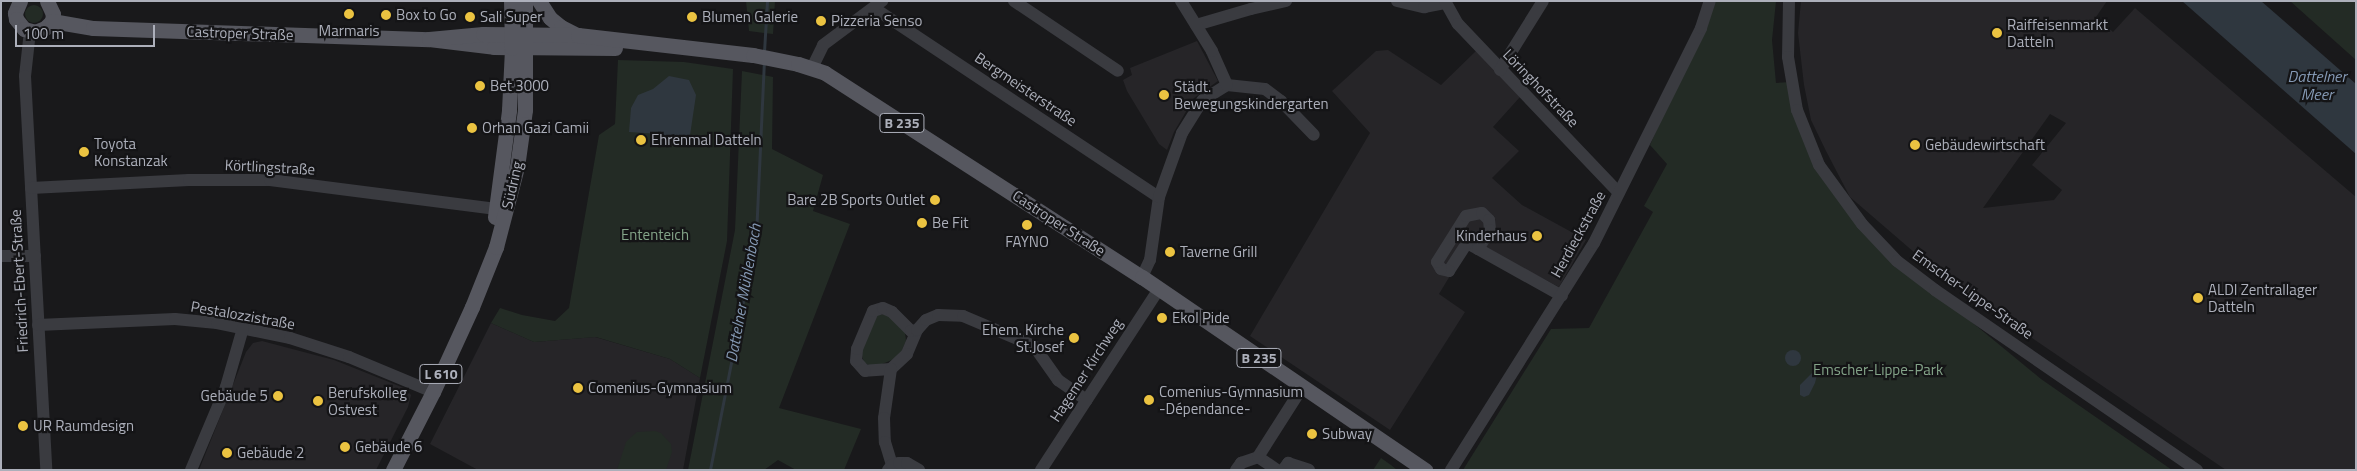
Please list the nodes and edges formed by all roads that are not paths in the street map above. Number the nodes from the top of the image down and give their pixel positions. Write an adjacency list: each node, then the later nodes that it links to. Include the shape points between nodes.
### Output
1 (47, 1): 15 (main road, via 53,14)
2 (511, 1): 19 (main road, Südring)
3 (525, 1): 19 (main road, Südring)
4 (539, 1): 18 (main road, B 235, via 550,18)
5 (1181, 1): 16 (street)
6 (1286, 1): 16 (street)
7 (1397, 1): 11 (street, via 1424,7)
8 (1543, 1): 22 (street)
9 (1710, 1): 27 (street, Herdieckstraße, via 1701,28)
10 (1789, 1): 56 (street, Emscher-Lippe-Straße, via 1788,57 1797,110 1819,165 1837,194 1862,224 1898,261 1935,290)
11 (1445, 2): 22 (street, Löringhofstraße, via 1458,24)
12 (1023, 3): 23 (street)
13 (878, 4): 21 (street, via 823,45); 28 (street, Bergmeisterstraße)
14 (12, 7): 17 (main road, via 19,25)
15 (52, 21): 17 (main road, via 40,30); 19 (main road, Castroper Straße, via 93,28 429,39 471,46)
16 (1196, 25): 24 (street)
17 (30, 31): 26 (street, Friedrich-Ebert-Straße, via 25,76)
18 (578, 35): 19 (main road, Castroper Straße / B 235); 20 (main road, Castroper Straße / B 235)
19 (519, 41): 20 (main road, Castroper Straße / B 235); 29 (main road, Südring / L 610)
20 (664, 46): 21 (main road, Castroper Straße / B 235, via 753,55)
21 (812, 68): 33 (main road, Castroper Straße / B 235)
22 (1500, 70): 27 (street, Löringhofstraße)
23 (1118, 71)
24 (1227, 85): 25 (street, via 1265,88); 28 (street, via 1203,100 1182,133)
25 (1314, 135)
26 (31, 188): 29 (street, Körtlingstraße, via 189,180 270,180); 32 (street, Friedrich-Ebert-Straße)
27 (1619, 192): 35 (street, Herdieckstraße, via 1594,243)
28 (1159, 197): 33 (street, via 1150,260)
29 (501, 210): 41 (main road, Südring / L 610, via 496,247)
30 (1478, 249): 30 (street, via 1467,243 1449,271 1441,269 1437,262 1466,216 1474,213 1482,213 1489,220 1490,230); 35 (street)
31 (1, 256): 32 (street)
32 (35, 256): 36 (street, Friedrich-Ebert-Straße)
33 (1142, 277): 34 (main road, Castroper Straße / B 235)
34 (1158, 289): 40 (main road, Castroper Straße / B 235); 42 (street, Hagemer Kirchweg)
35 (1562, 296): 55 (street, Herdieckstraße)
36 (38, 325): 37 (street, Pestalozzistraße, via 175,319); 45 (street, Friedrich-Ebert-Straße)
37 (243, 328): 41 (street, Pestalozzistraße, via 290,338 349,357); 46 (street, via 226,387)
38 (917, 330): 39 (street, via 907,354); 39 (street, via 911,331 892,312 882,308 874,310 856,349 856,361 865,371); 42 (street, via 926,320 938,316 963,316 1034,346 1058,380)
39 (891, 369): 44 (street, via 884,418 884,442)
40 (1302, 388): 43 (street); 54 (main road, Castroper Straße / B 235)
41 (433, 392): 47 (main road, Südring / L 610)
42 (1087, 400): 49 (street, Hagemer Kirchweg)
43 (1258, 457): 50 (street, via 1240,463); 51 (street)
44 (890, 467): 48 (street, via 907,464)
45 (46, 470)
46 (191, 470)
47 (393, 470)
48 (919, 470)
49 (1041, 470)
50 (1236, 470)
51 (1277, 470)
52 (1283, 470): 53 (street, via 1288,463)
53 (1309, 470)
54 (1425, 470)
55 (1451, 470)
56 (2197, 470)

